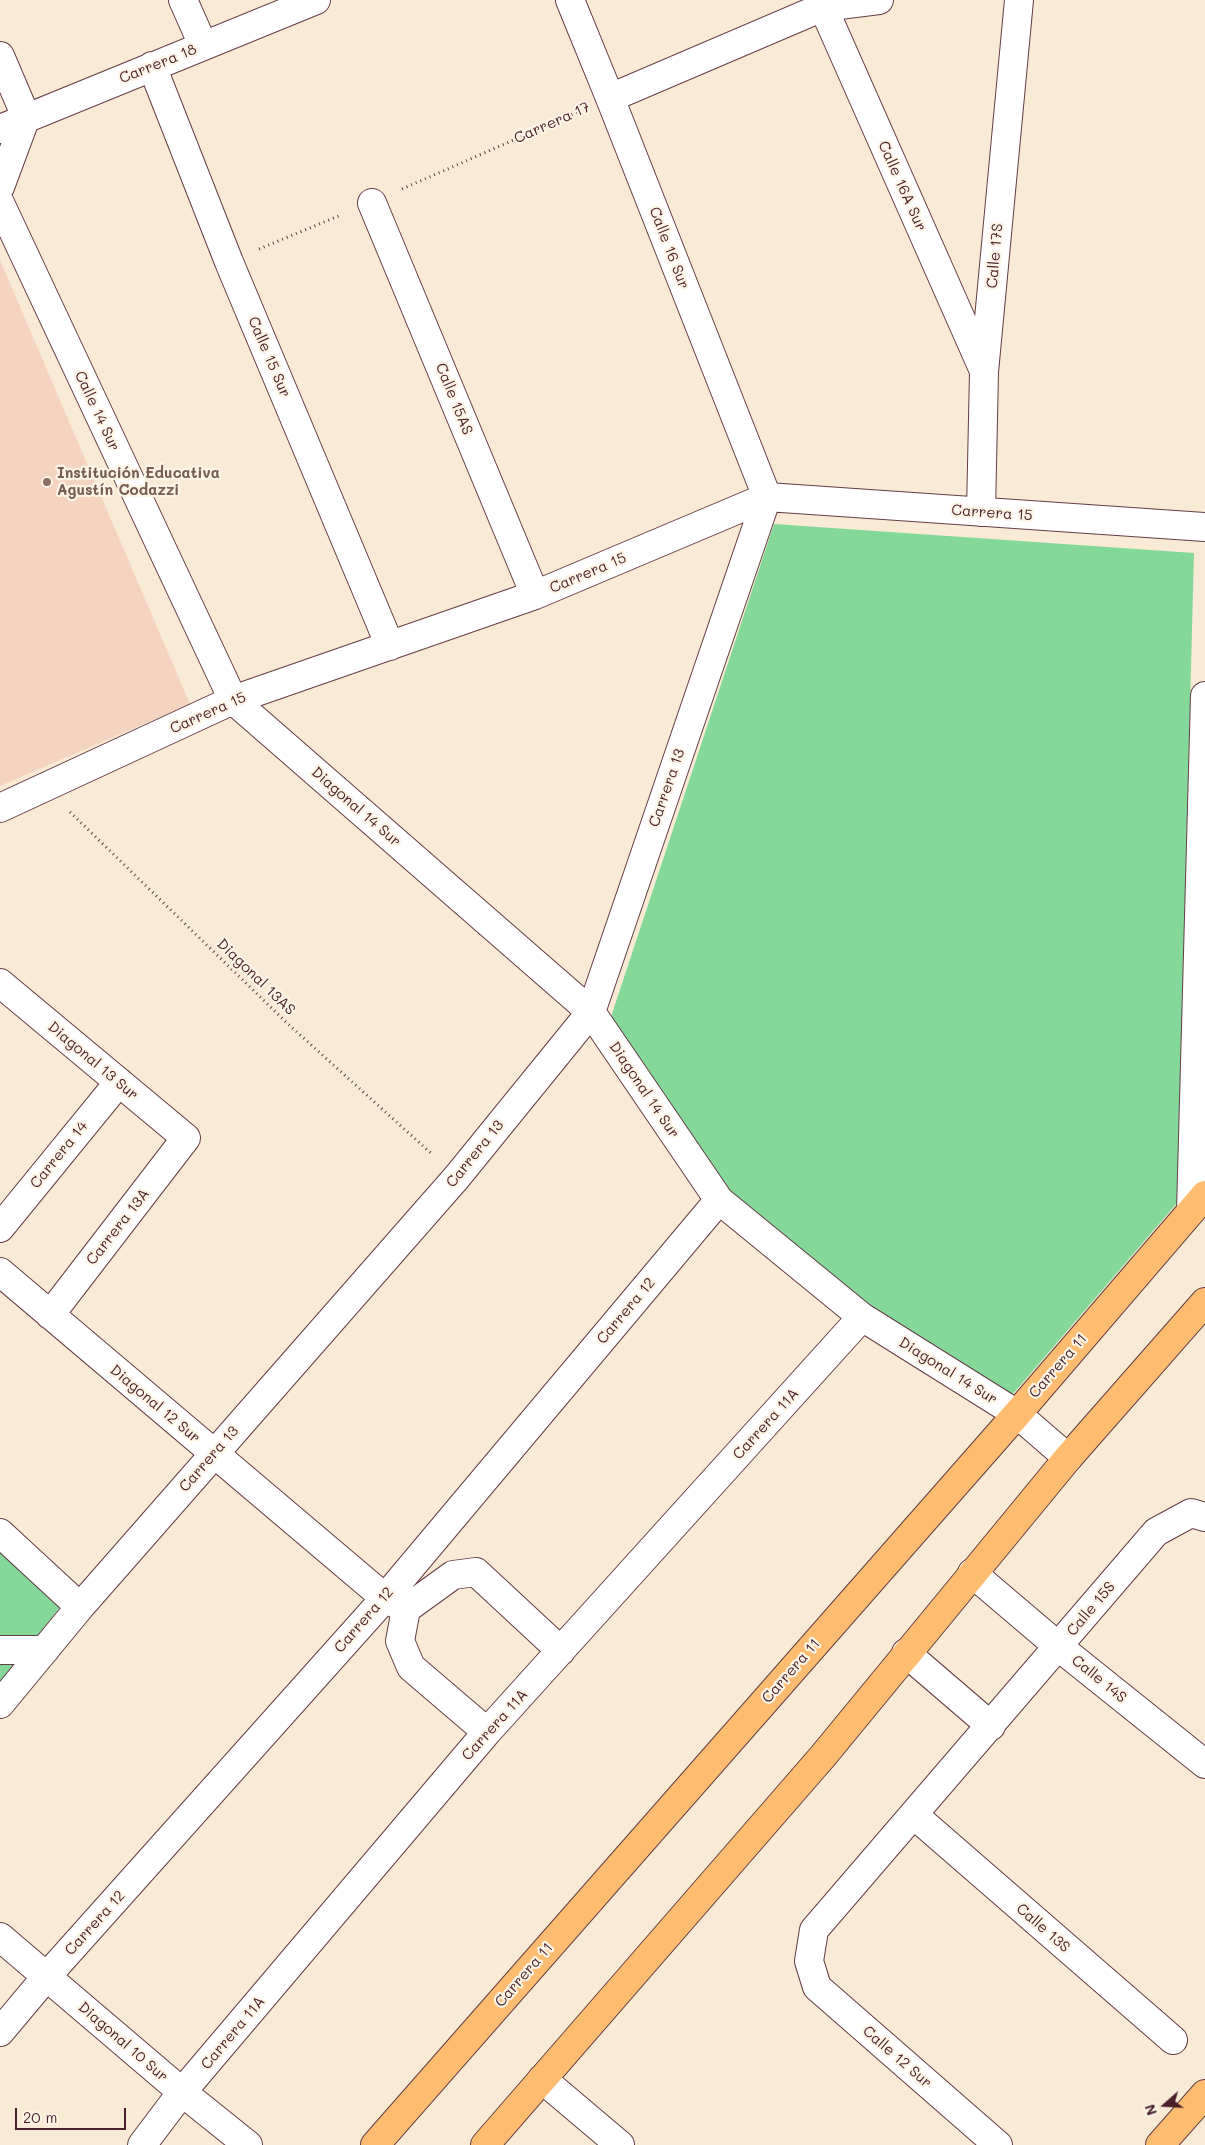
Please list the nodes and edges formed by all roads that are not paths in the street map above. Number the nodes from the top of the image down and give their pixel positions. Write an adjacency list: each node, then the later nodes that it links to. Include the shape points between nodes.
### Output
1 (183, 0): 7 (street)
2 (316, 0): 7 (street, Carrera 18)
3 (570, 0): 10 (street, Calle 16 Sur)
4 (879, 0): 6 (street)
5 (1019, 0): 16 (street, Calle 17S)
6 (821, 4): 10 (street); 16 (street, Calle 16A Sur)
7 (203, 45): 9 (street, Carrera 18)
8 (0, 56): 11 (street)
9 (152, 66): 11 (street, Carrera 18); 21 (street, Calle 15 Sur, via 229,262)
10 (610, 98): 17 (street, Calle 16 Sur)
11 (26, 117): 12 (street, Carrera 18); 13 (street)
12 (0, 129)
13 (0, 187)
14 (372, 202): 20 (street, Calle 15AS)
15 (0, 203): 23 (street, Calle 14 Sur)
16 (984, 372): 18 (street, Calle 17S)
17 (767, 497): 18 (street, Carrera 15); 20 (street, Carrera 15); 26 (street, Carrera 13)
18 (980, 512): 19 (street, Carrera 15)
19 (1205, 527)
20 (535, 595): 21 (street, Carrera 15)
21 (390, 646): 23 (street, Carrera 15)
22 (1205, 696): 30 (street)
23 (233, 700): 24 (street, Carrera 15); 26 (street, Diagonal 14 Sur)
24 (0, 808)
25 (0, 983): 27 (street, Diagonal 13 Sur)
26 (590, 1012): 29 (street, Diagonal 14 Sur); 37 (street, Carrera 13, via 457,1177)
27 (119, 1082): 28 (street, Diagonal 13 Sur); 31 (street, Carrera 14)
28 (186, 1138): 34 (street, Carrera 13A)
29 (719, 1200): 35 (street, Diagonal 14 Sur); 42 (street, Carrera 12)
30 (1198, 1203): 36 (main road, Carrera 11)
31 (0, 1228)
32 (0, 1272): 34 (street, Diagonal 12 Sur)
33 (1205, 1302): 38 (main road)
34 (50, 1315): 37 (street, Diagonal 12 Sur)
35 (862, 1317): 36 (street, Diagonal 14 Sur); 47 (street, Carrera 11A)
36 (1017, 1414): 38 (street, Diagonal 14 Sur); 64 (main road, Carrera 11)
37 (214, 1454): 42 (street, Diagonal 12 Sur); 43 (street, Carrera 13)
38 (1068, 1458): 41 (main road)
39 (1205, 1517): 44 (street, Calle 15S, via 1191,1514 1156,1532)
40 (0, 1533): 43 (street)
41 (972, 1573): 44 (street, Calle 14S); 48 (main road)
42 (396, 1603): 47 (street, via 452,1575 476,1572); 51 (street, via 400,1641 411,1667); 56 (street, Carrera 12)
43 (80, 1607): 46 (street, Carrera 13)
44 (1059, 1647): 50 (street, Calle 15S); 52 (street, Calle 14S)
45 (0, 1650): 46 (street)
46 (45, 1650): 49 (street, Carrera 13)
47 (561, 1651): 51 (street, Carrera 11A)
48 (906, 1654): 50 (street); 59 (main road, via 823,1756)
49 (0, 1704)
50 (991, 1726): 53 (street, Calle 15S)
51 (487, 1732): 60 (street, Carrera 11A)
52 (1205, 1764)
53 (914, 1815): 55 (street, Calle 15S, via 814,1930); 58 (street, Calle 13S)
54 (0, 1937): 56 (street, Diagonal 10 Sur)
55 (808, 1961): 67 (street, Calle 12 Sur, via 817,1987)
56 (47, 1976): 57 (street, Carrera 12); 60 (street, Diagonal 10 Sur)
57 (0, 2032)
58 (1173, 2040)
59 (542, 2079): 65 (main road); 66 (street)
60 (182, 2092): 62 (street, Carrera 11A); 63 (street, Diagonal 10 Sur)
61 (1205, 2094): 68 (main road)
62 (142, 2145)
63 (248, 2145)
64 (375, 2145)
65 (485, 2145)
66 (620, 2145)
67 (998, 2145)
68 (1160, 2145)

